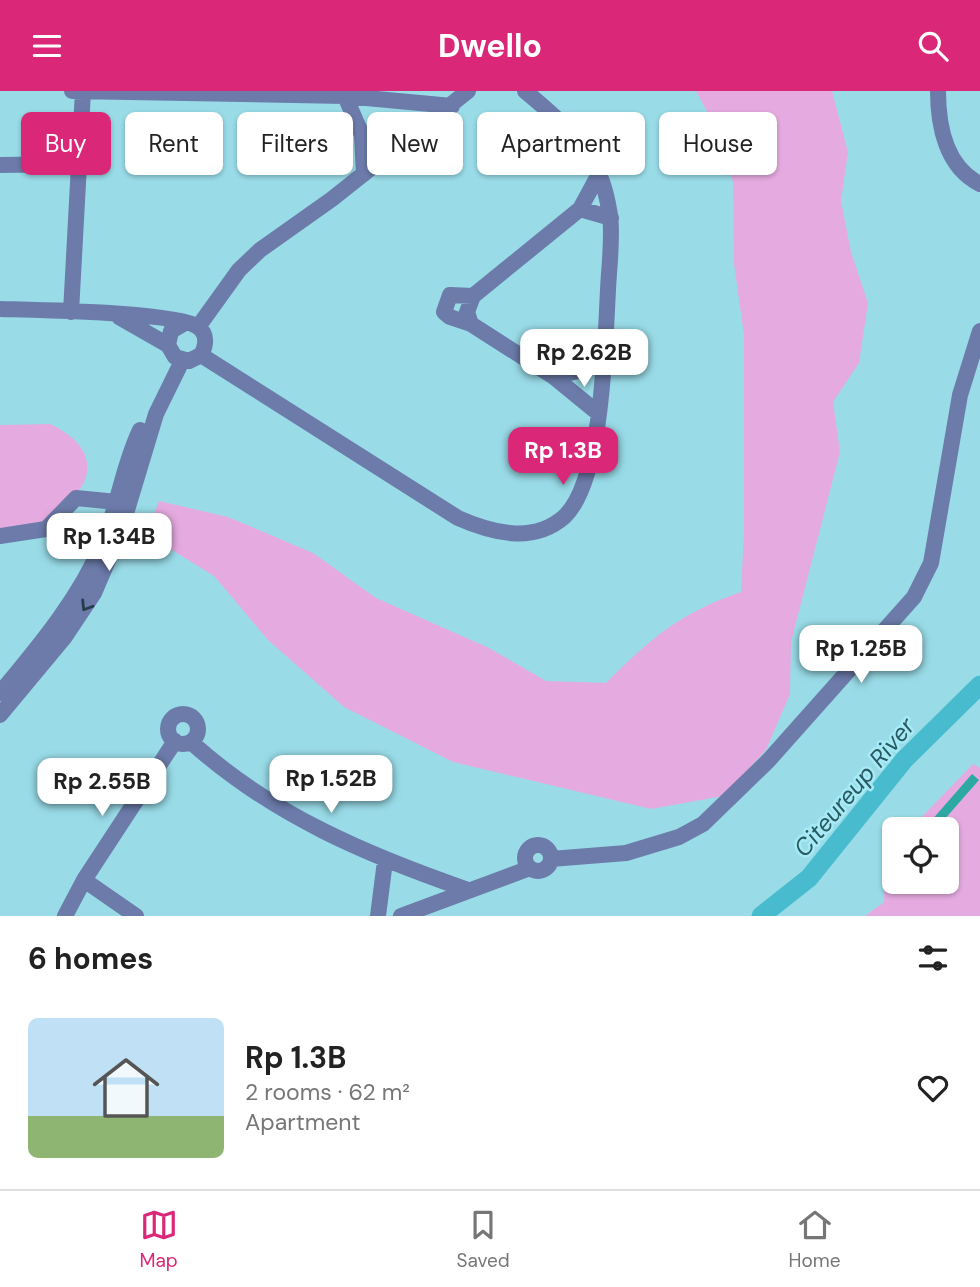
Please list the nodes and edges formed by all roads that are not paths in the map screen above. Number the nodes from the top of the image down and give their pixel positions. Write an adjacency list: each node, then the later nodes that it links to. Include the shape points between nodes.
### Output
1 (72, 91): 2 (street)
2 (83, 91): 6 (street); 8 (street)
3 (468, 91): 7 (street)
4 (525, 91): 9 (street)
5 (938, 91): 16 (street, via 941,127 949,151 966,176)
6 (345, 94): 7 (street); 12 (street, via 362,135)
7 (452, 106): 12 (street)
8 (82, 112)
9 (548, 112)
10 (0, 165): 11 (street)
11 (21, 165)
12 (364, 174): 24 (street, via 260,250)
13 (78, 175): 21 (street)
14 (598, 175): 17 (street)
15 (599, 175): 18 (street)
16 (980, 184)
17 (579, 209): 18 (street); 19 (street)
18 (611, 218): 28 (street)
19 (473, 296): 23 (street, via 467,312); 23 (street, via 450,295 444,311)
20 (0, 309): 21 (street)
21 (71, 312): 22 (street)
22 (115, 315): 24 (street); 26 (street)
23 (471, 324): 29 (street)
24 (191, 325): 26 (street, via 171,331); 27 (street, via 206,341)
25 (980, 331): 37 (street, via 960,395 931,563 914,597 768,761 704,824 679,837 626,853 551,859 545,869 530,868)
26 (175, 354): 27 (street, via 195,359); 31 (street, via 136,437); 34 (street, one-way to 34, via 121,530 94,593 64,638)
27 (201, 355): 30 (street, via 435,505 480,528 499,532 540,531 571,510 583,488)
28 (604, 364): 29 (street); 30 (street)
29 (554, 377): 30 (street)
30 (598, 413)
31 (117, 502): 32 (street, via 76,498 46,529); 33 (street, via 92,565 73,598)
32 (0, 536)
33 (0, 693)
34 (0, 715)
35 (385, 861): 36 (street, via 278,807 183,741); 37 (street); 40 (street)
36 (84, 880): 38 (street); 39 (street)
37 (468, 890): 41 (street)
38 (65, 916)
39 (136, 916)
40 (378, 916)
41 (401, 916)

